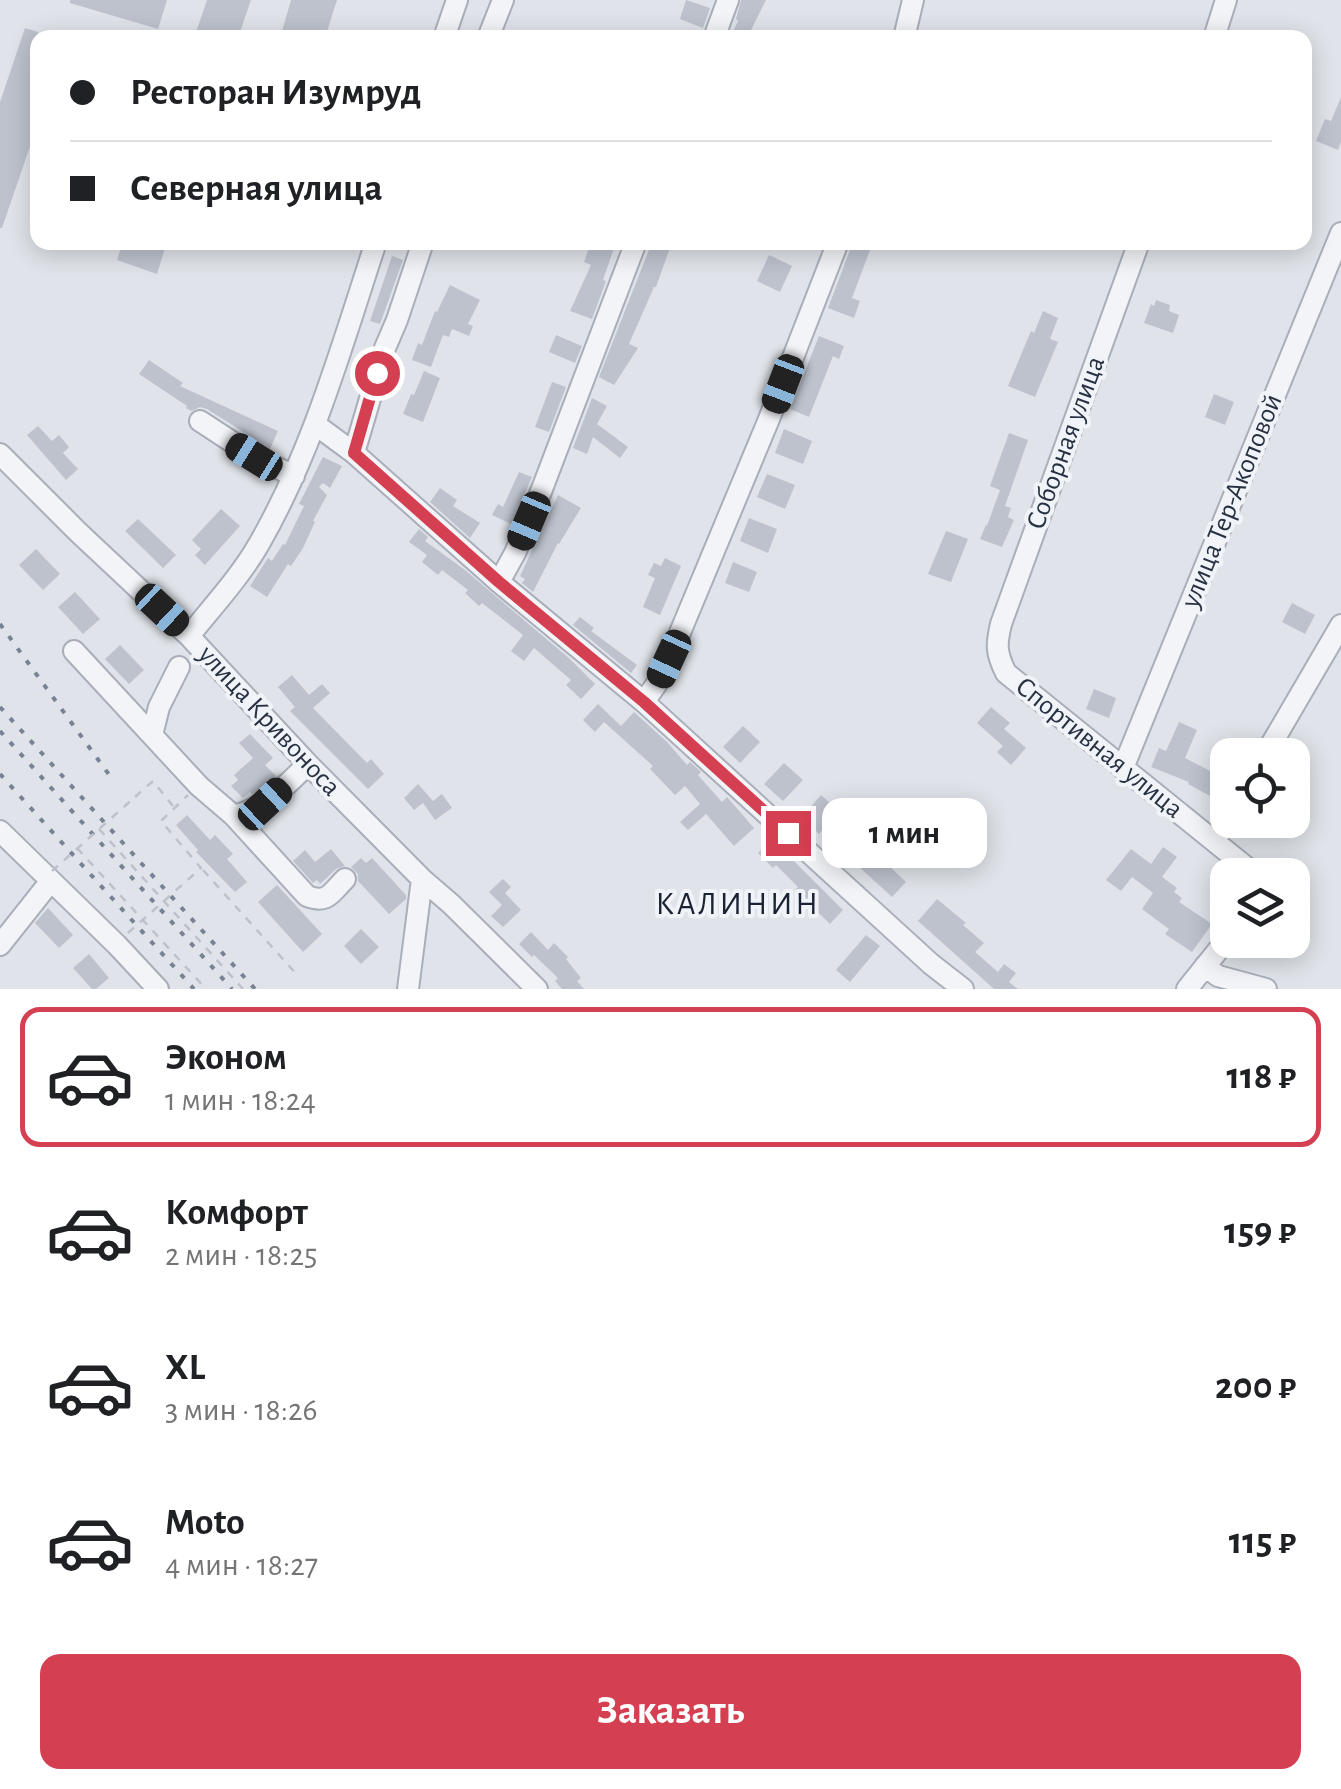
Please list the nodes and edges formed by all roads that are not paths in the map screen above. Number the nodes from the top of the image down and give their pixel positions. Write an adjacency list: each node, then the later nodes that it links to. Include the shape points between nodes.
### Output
1 (457, 0): 6 (street)
2 (503, 0): 7 (street)
3 (728, 0): 8 (street)
4 (913, 0): 9 (street)
5 (1226, 0): 10 (street)
6 (447, 30)
7 (491, 30)
8 (717, 30)
9 (906, 30)
10 (1217, 30)
11 (1341, 234): 32 (street, улица Тер-Акоповой)
12 (373, 250): 18 (street)
13 (420, 250): 19 (street)
14 (633, 250): 22 (street, via 542,489)
15 (835, 250): 28 (street, via 669,659)
16 (1136, 250): 25 (street, Соборная улица)
17 (200, 421): 21 (street)
18 (316, 424): 19 (street); 21 (street)
19 (354, 453): 22 (street)
20 (0, 454): 24 (street, улица Кривоноса)
21 (294, 476): 24 (street, via 257,547)
22 (499, 582): 28 (street)
23 (1341, 625): 30 (street)
24 (190, 636): 31 (street, улица Кривоноса)
25 (996, 645): 32 (street, Спортивная улица, via 1006,673)
26 (74, 650): 29 (street)
27 (179, 667): 29 (street)
28 (644, 702): 47 (street)
29 (152, 735): 33 (street)
30 (1275, 738)
31 (308, 764): 33 (street, via 265,804); 40 (street, улица Кривоноса)
32 (1123, 768): 36 (street, Спортивная улица)
33 (234, 816): 39 (street, via 307,896 326,899)
34 (0, 831): 38 (street)
35 (1217, 838): 36 (street)
36 (1215, 842): 37 (street, Спортивная улица)
37 (1235, 858)
38 (51, 876): 41 (street); 44 (street)
39 (345, 879)
40 (422, 879): 45 (street); 46 (street, улица Кривоноса)
41 (0, 945)
42 (1212, 958): 43 (street)
43 (1206, 966): 48 (street); 49 (street, via 1218,976)
44 (158, 989)
45 (408, 989)
46 (537, 989)
47 (962, 989)
48 (1187, 989)
49 (1266, 989)

